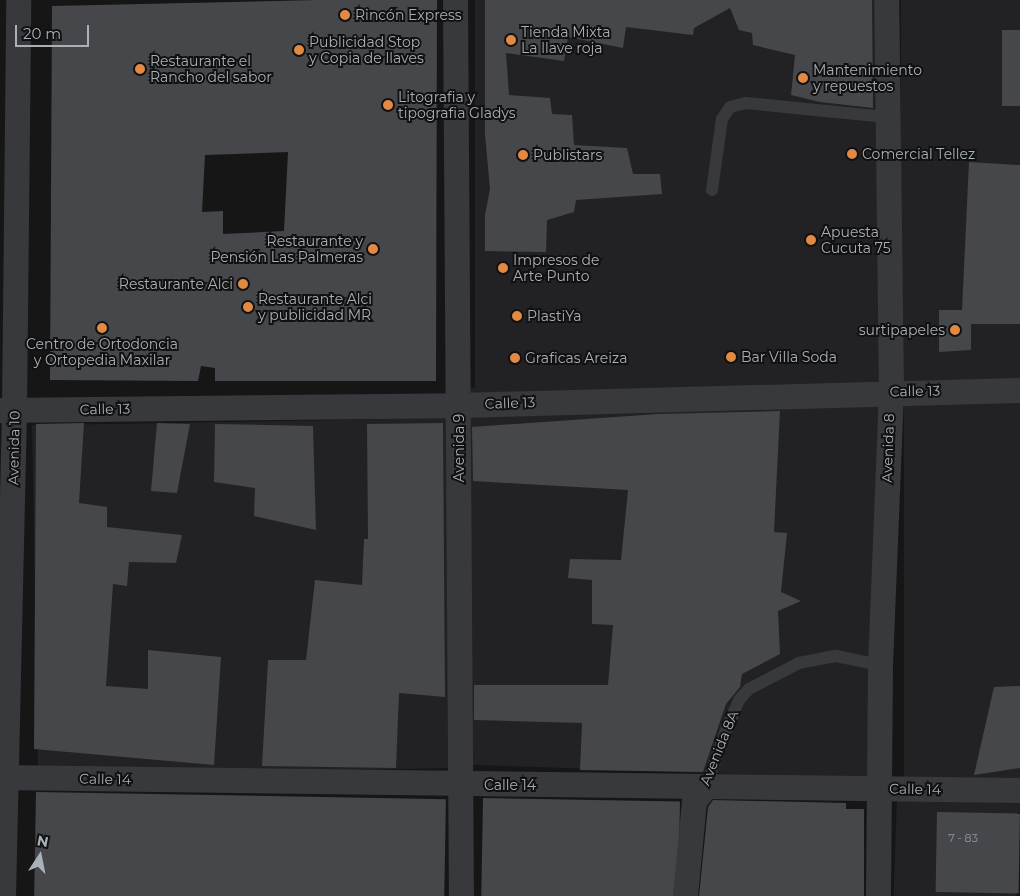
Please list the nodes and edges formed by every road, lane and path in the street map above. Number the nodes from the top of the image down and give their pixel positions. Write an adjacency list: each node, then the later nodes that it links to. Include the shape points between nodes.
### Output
1 (18, 0): 9 (street, Avenida 10)
2 (455, 0): 8 (street, Avenida 9)
3 (886, 0): 4 (street, Avenida 8)
4 (886, 117): 5 (lane, via 746,103 730,108 722,119); 7 (street, Avenida 8)
5 (712, 190)
6 (1020, 390): 7 (street, Calle 13)
7 (891, 391): 8 (street, Calle 13); 10 (street, Avenida 8)
8 (458, 405): 9 (street, Calle 13); 12 (street, Avenida 9)
9 (7, 410): 11 (street, Avenida 10)
10 (880, 665): 13 (lane, Avenida 8A, via 836,656 800,663 749,689 739,700); 14 (street, Avenida 8)
11 (3, 777): 12 (street, Calle 14); 16 (street, Avenida 10)
12 (461, 784): 13 (street, Calle 14); 17 (street, Avenida 9)
13 (706, 786): 14 (street, Calle 14); 18 (street, Avenida 8A, via 694,801)
14 (878, 788): 15 (street, Calle 14); 19 (street, Avenida 8)
15 (1020, 790)
16 (3, 896)
17 (460, 896)
18 (685, 896)
19 (878, 896)

